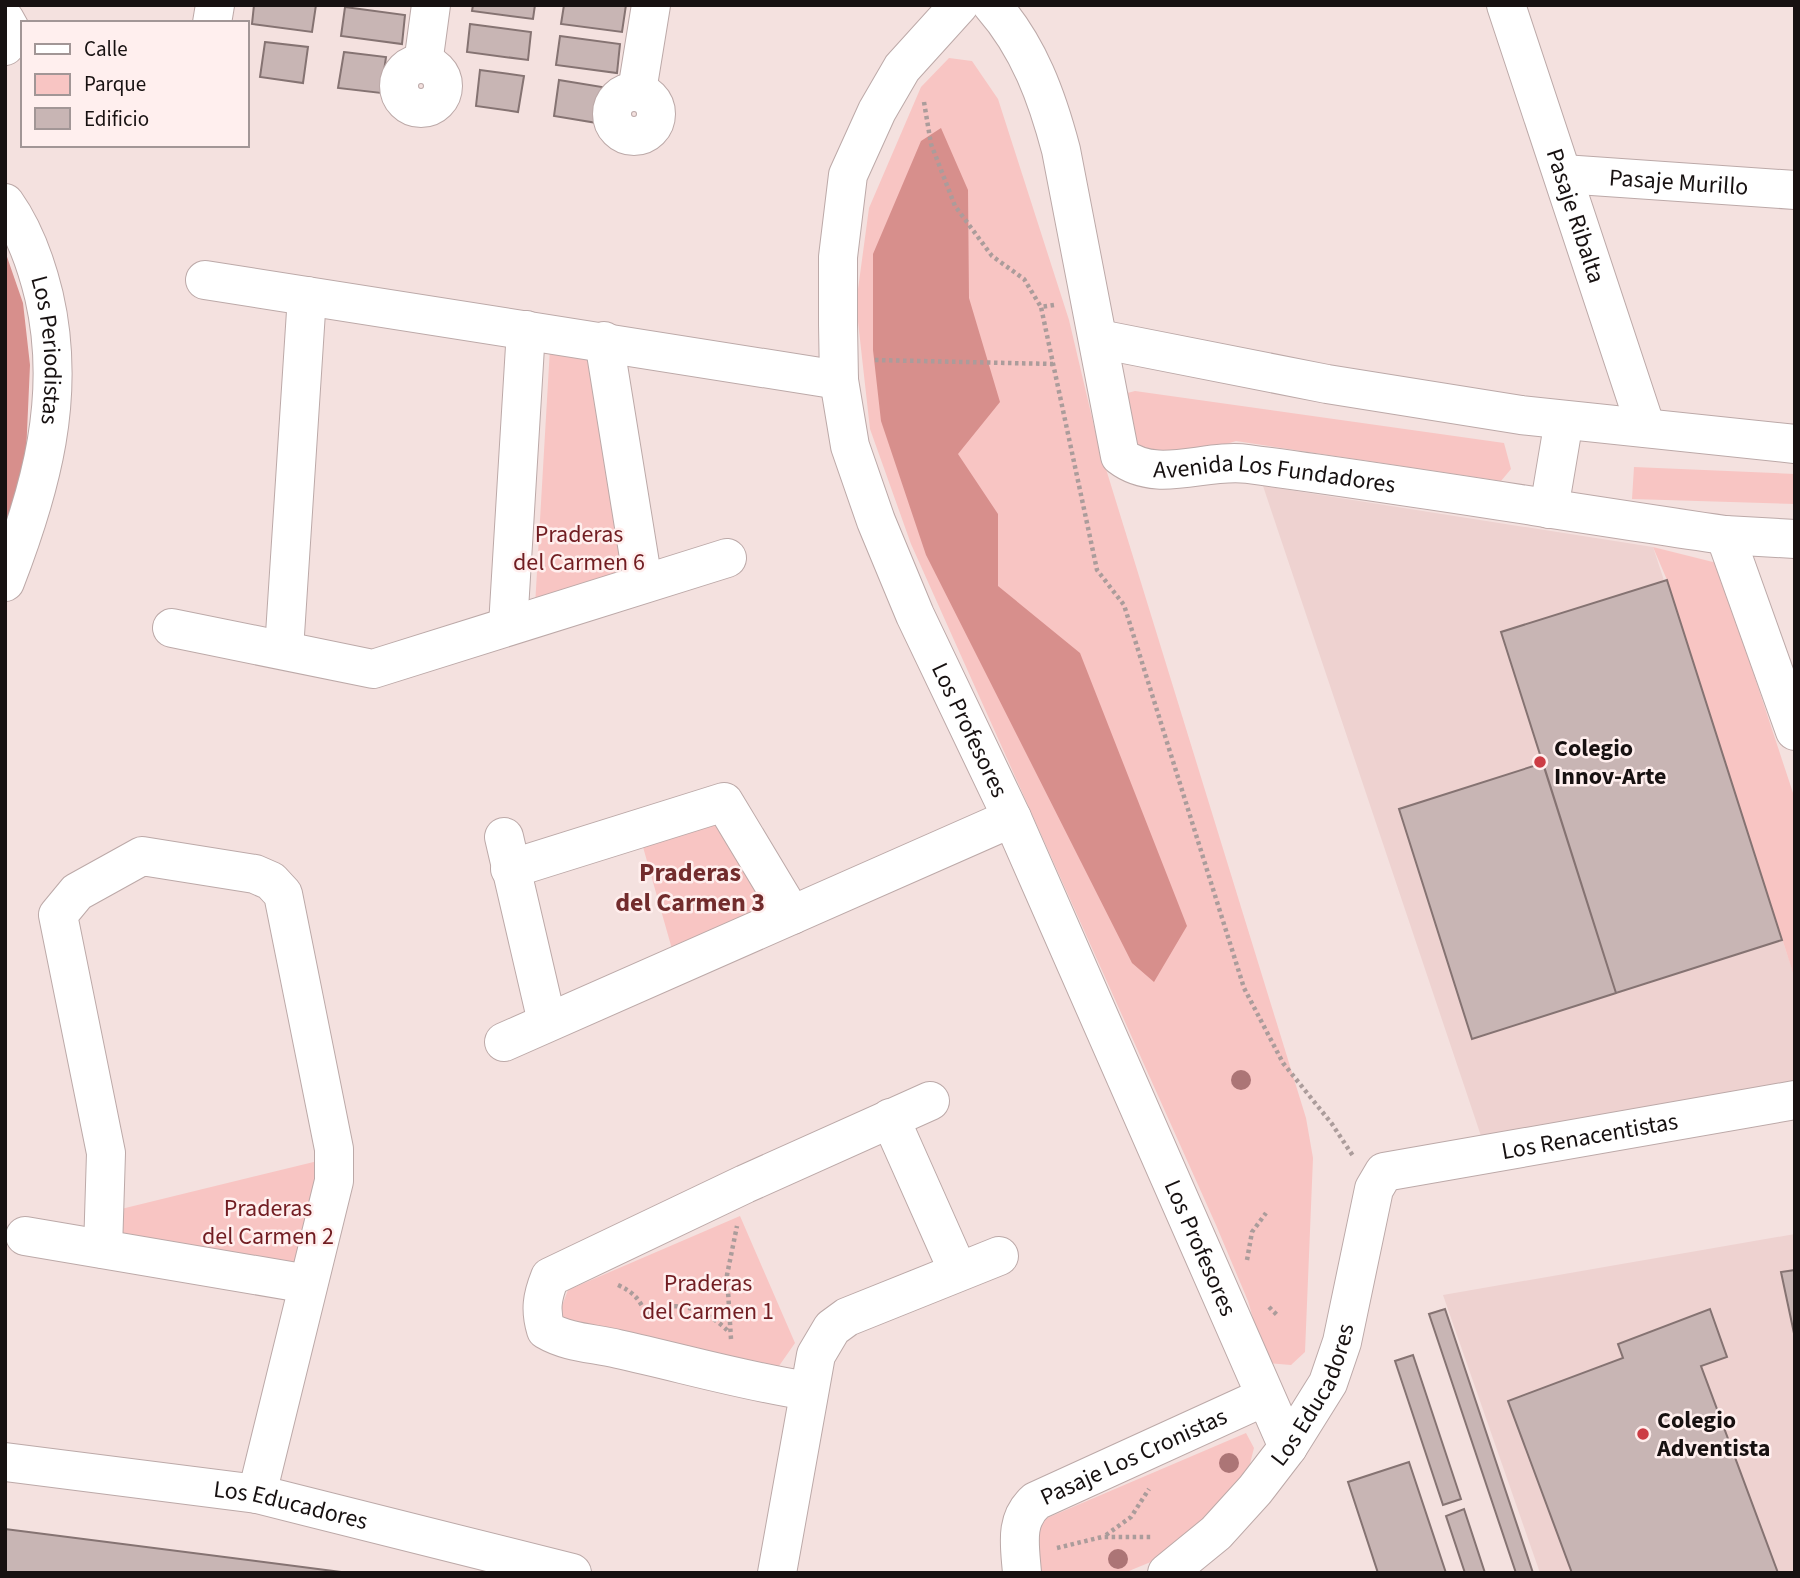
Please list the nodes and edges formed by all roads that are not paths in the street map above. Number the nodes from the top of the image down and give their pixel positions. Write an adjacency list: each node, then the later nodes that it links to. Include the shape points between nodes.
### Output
1 (432, 5): 8 (street)
2 (651, 5): 9 (street)
3 (958, 5): 18 (street, Los Profesores, via 902,68 848,175 838,257)
4 (992, 5): 16 (street, Avenida Los Fundadores, via 1018,41 1049,103)
5 (1506, 5): 10 (street, Pasaje Ribalta)
6 (5, 20): 7 (street, via 10,37)
7 (5, 46)
8 (423, 64)
9 (637, 91)
10 (1563, 174): 11 (street, Pasaje Murillo); 20 (street, Pasaje Ribalta)
11 (1795, 190)
12 (5, 203): 26 (street, Los Periodistas, via 35,260 50,323 54,388 47,452 32,513)
13 (205, 280): 14 (street)
14 (307, 296): 15 (street); 30 (street)
15 (526, 330): 17 (street); 28 (street)
16 (1099, 340): 19 (street, via 1327,384); 22 (street, Avenida Los Fundadores, via 1120,456 1135,467 1156,471 1244,464)
17 (604, 341): 18 (street); 27 (street)
18 (839, 370): 32 (street, Los Profesores, via 850,446 876,521 915,615)
19 (1564, 420): 20 (street); 22 (street)
20 (1646, 428): 21 (street)
21 (1795, 444)
22 (1549, 509): 23 (street, Avenida Los Fundadores)
23 (1725, 536): 24 (street, Avenida Los Fundadores); 31 (street)
24 (1795, 539)
25 (727, 558): 27 (street)
26 (5, 582)
27 (643, 582): 28 (street)
28 (508, 626): 30 (street, via 373,668)
29 (172, 628): 30 (street)
30 (284, 650)
31 (1795, 731)
32 (1012, 818): 33 (street); 46 (street, Los Profesores)
33 (792, 915): 34 (street); 34 (street, via 724,802 507,853)
34 (547, 1023): 35 (street)
35 (504, 1042)
36 (1795, 1100): 39 (street, Los Renacentistas)
37 (930, 1101): 38 (street)
38 (890, 1118): 43 (street); 45 (street, via 551,1278 543,1293 540,1312 546,1330 560,1339 747,1382)
39 (1379, 1181): 47 (street, Los Educadores, via 1342,1342 1328,1382)
40 (24, 1236): 41 (street)
41 (103, 1249): 44 (street); 44 (street, via 106,1153 58,915 77,892 142,856 255,874 271,881 283,894 334,1149 334,1181)
42 (999, 1256): 43 (street)
43 (958, 1271): 45 (street, via 847,1317 832,1328 816,1355)
44 (308, 1284): 49 (street)
45 (808, 1391): 52 (street)
46 (1264, 1396): 47 (street, Los Profesores); 53 (street, Pasaje Los Cronistas, via 1036,1501 1024,1511 1020,1528)
47 (1288, 1447): 50 (street, Los Educadores, via 1216,1533)
48 (5, 1462): 49 (street, Los Educadores)
49 (257, 1494): 51 (street, Los Educadores)
50 (1166, 1556)
51 (572, 1573)
52 (776, 1573)
53 (1022, 1573)

